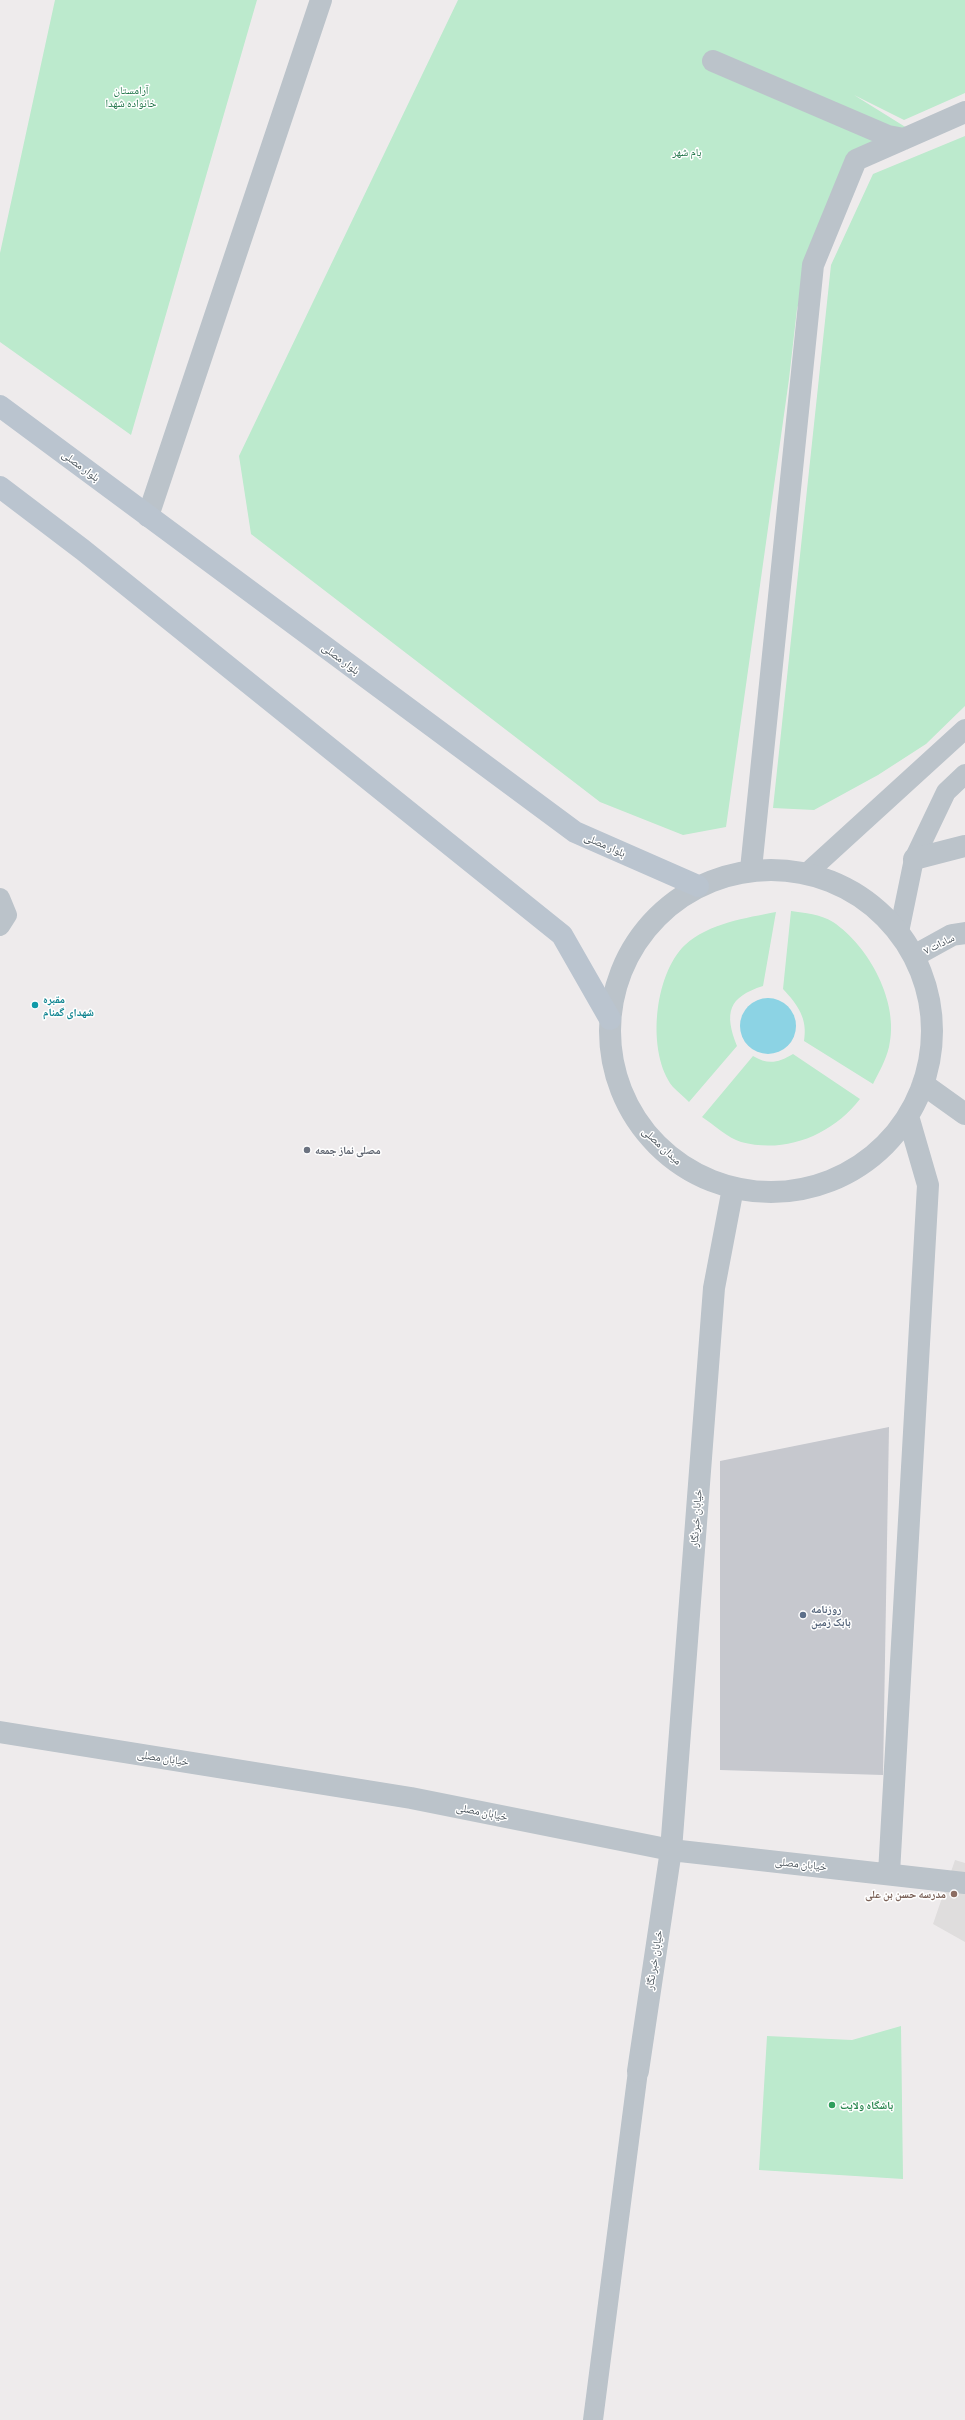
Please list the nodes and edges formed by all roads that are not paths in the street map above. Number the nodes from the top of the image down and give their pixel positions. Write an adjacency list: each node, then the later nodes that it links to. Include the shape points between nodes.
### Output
1 (321, 0): 7 (street)
2 (713, 61): 4 (street, via 888,136)
3 (965, 112): 4 (street)
4 (904, 139): 12 (street, via 856,160 814,265)
5 (0, 406): 7 (street, بلوار مصلی)
6 (0, 487): 20 (street, via 83,550 562,935)
7 (148, 516): 14 (street, بلوار مصلی, via 575,832)
8 (965, 729): 13 (lane)
9 (965, 774): 11 (lane, via 946,792)
10 (965, 846): 11 (street)
11 (914, 859): 17 (lane)
12 (751, 869): 13 (street, میدان مصلی); 14 (street, میدان مصلی)
13 (806, 873): 17 (street, میدان مصلی, via 842,885 873,905)
14 (698, 886): 20 (street, میدان مصلی, via 654,918 623,965)
15 (0, 898): 16 (lane, via 7,915)
16 (0, 926)
17 (899, 932): 19 (street, میدان مصلی)
18 (965, 933): 19 (street, سادات ۷, via 952,936)
19 (914, 956): 21 (street, میدان مصلی, via 926,986 932,1019 931,1052)
20 (610, 1019): 24 (street, میدان مصلی, via 616,1075 641,1126 681,1165)
21 (924, 1084): 22 (street); 23 (street, میدان مصلی)
22 (965, 1114)
23 (908, 1116): 24 (street, میدان مصلی, via 882,1148 850,1172 813,1187 774,1192); 27 (street, via 928,1185)
24 (733, 1188): 26 (street, خیابان خبرنگار, via 714,1288)
25 (0, 1732): 26 (street, خیابان مصلی, via 411,1798)
26 (671, 1850): 27 (street, خیابان مصلی); 29 (street, خیابان خبر نگار)
27 (889, 1874): 28 (street, خیابان مصلی)
28 (965, 1883)
29 (638, 2071): 30 (lane)
30 (593, 2420)

